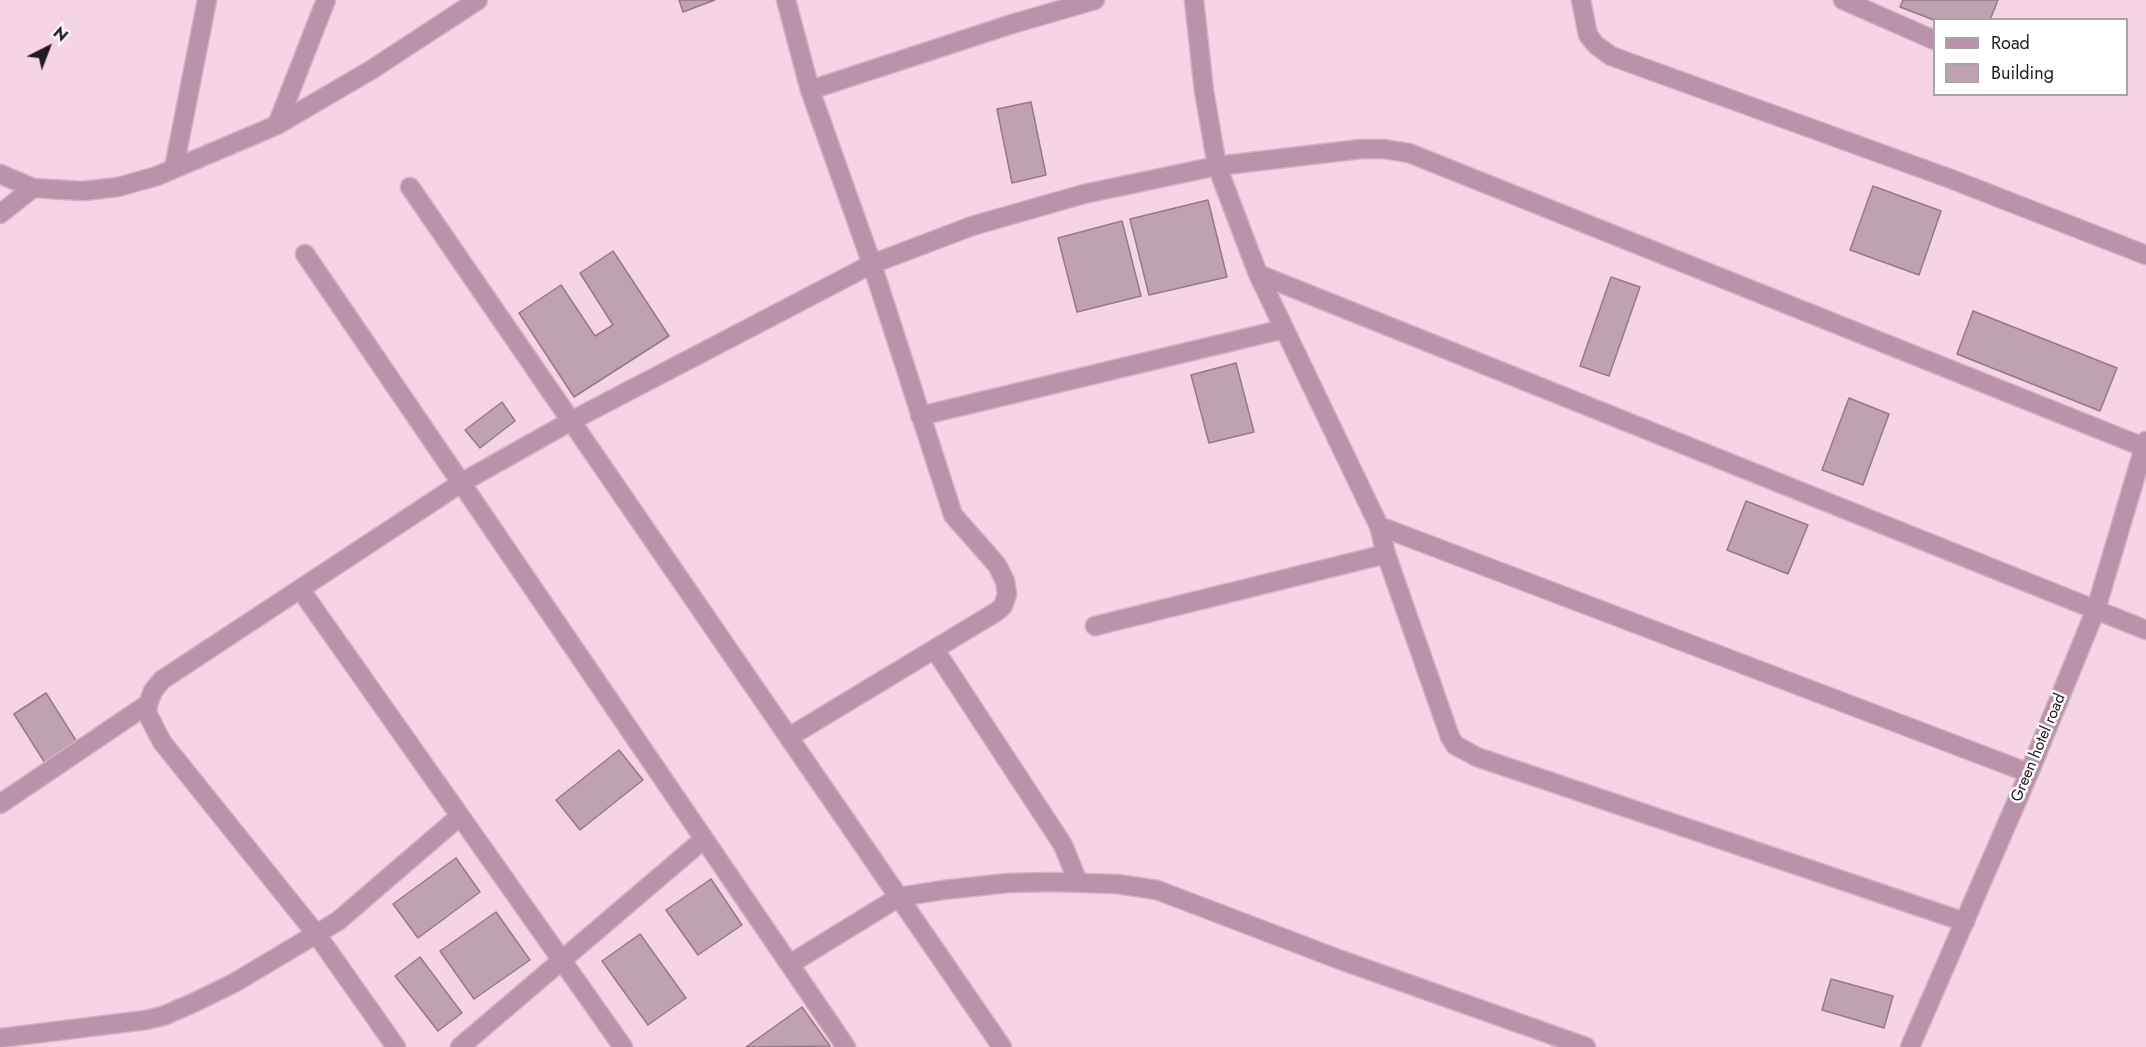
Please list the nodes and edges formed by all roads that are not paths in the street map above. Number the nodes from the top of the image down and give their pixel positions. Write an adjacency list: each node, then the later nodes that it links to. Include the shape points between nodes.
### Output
1 (207, 0): 13 (street)
2 (326, 0): 11 (street)
3 (478, 0): 11 (street)
4 (786, 0): 10 (street)
5 (1095, 0): 10 (street)
6 (1194, 0): 12 (street)
7 (1581, 0): 19 (street, via 1588,35 1611,56 1951,179)
8 (1843, 0): 9 (street)
9 (1933, 39)
10 (810, 90): 20 (street)
11 (277, 125): 13 (street)
12 (1217, 166): 20 (street, via 1084,194 972,226); 21 (street); 25 (street, via 1361,149 1409,153)
13 (174, 168): 16 (street, via 118,187 83,191)
14 (0, 174): 16 (street)
15 (410, 187): 24 (street)
16 (33, 188): 17 (street)
17 (0, 214)
18 (305, 254): 26 (street)
19 (2146, 255)
20 (872, 264): 23 (street); 24 (street)
21 (1258, 274): 22 (street); 30 (street)
22 (1284, 329): 23 (street); 27 (street)
23 (920, 416): 33 (street, via 953,514 997,566 1007,594 996,612)
24 (571, 421): 26 (street); 35 (street)
25 (2145, 445): 30 (street, Green hotel road)
26 (461, 483): 29 (street); 39 (street)
27 (1379, 526): 28 (street); 36 (street)
28 (1386, 554): 31 (street); 42 (street, via 1450,737 1464,752)
29 (300, 589): 34 (street, via 162,680); 38 (street)
30 (2096, 609): 32 (street); 36 (street, Green hotel road)
31 (1095, 626)
32 (2146, 630)
33 (935, 650): 35 (street); 40 (street, via 1063,845)
34 (148, 704): 37 (street); 43 (street, via 147,714 162,742)
35 (789, 737): 41 (street)
36 (2029, 773): 42 (street, Green hotel road)
37 (0, 804)
38 (460, 816): 43 (street, via 365,899); 44 (street)
39 (704, 839): 44 (street); 45 (street)
40 (1078, 882): 41 (street, via 1008,883); 52 (street, via 1157,890)
41 (899, 897): 45 (street); 51 (street)
42 (1965, 922): 53 (street, Green hotel road)
43 (316, 935): 46 (street, via 234,983 163,1016); 47 (street)
44 (561, 960): 48 (street); 49 (street)
45 (790, 964): 50 (street)
46 (0, 1038)
47 (396, 1047)
48 (460, 1047)
49 (623, 1047)
50 (846, 1047)
51 (1002, 1047)
52 (1586, 1047)
53 (1910, 1047)

